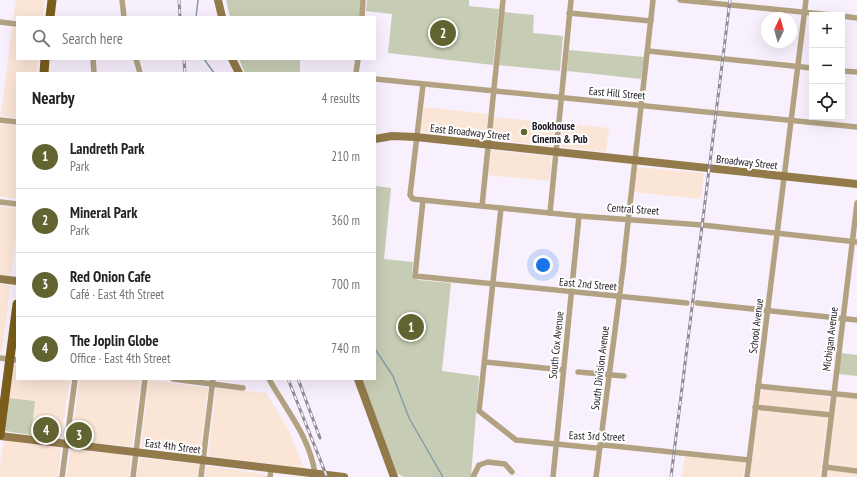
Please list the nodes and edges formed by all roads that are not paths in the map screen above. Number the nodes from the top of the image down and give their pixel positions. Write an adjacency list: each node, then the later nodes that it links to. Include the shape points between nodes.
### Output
1 (52, 0): 13 (main road)
2 (122, 0): 14 (street)
3 (218, 0): 15 (street)
4 (363, 0): 16 (street)
5 (503, 0): 39 (street)
6 (571, 0): 11 (street)
7 (653, 0): 19 (street, South Division Avenue)
8 (680, 0): 10 (street)
9 (806, 0): 10 (street, School Avenue)
10 (804, 12): 12 (street); 28 (street, School Avenue)
11 (570, 13): 19 (street); 40 (street)
12 (809, 13)
13 (50, 16)
14 (124, 16)
15 (222, 16)
16 (362, 16)
17 (845, 16): 18 (street)
18 (857, 18)
19 (651, 21): 22 (street, South Division Avenue)
20 (0, 22): 21 (street)
21 (16, 24)
22 (648, 51): 28 (street); 41 (street, South Division Avenue)
23 (45, 60): 31 (main road)
24 (94, 60): 32 (street)
25 (136, 60): 33 (street)
26 (232, 60): 34 (street)
27 (358, 60): 35 (street)
28 (798, 66): 29 (street); 43 (street, School Avenue)
29 (809, 68)
30 (845, 71): 36 (street)
31 (44, 72)
32 (94, 72)
33 (140, 72)
34 (238, 72)
35 (356, 72)
36 (857, 72)
37 (376, 79): 38 (street, East Hill Street)
38 (423, 85): 39 (street, East Hill Street); 46 (street)
39 (493, 91): 40 (street, East Hill Street); 48 (street)
40 (561, 98): 41 (street, East Hill Street); 49 (street)
41 (641, 105): 43 (street, East Hill Street); 50 (street, South Division Avenue)
42 (0, 120): 44 (street)
43 (791, 121): 45 (street, East Hill Street); 51 (street, School Avenue)
44 (16, 122)
45 (857, 127)
46 (416, 137): 47 (street, East Broadway Street, via 392,136); 48 (street, East Broadway Street); 53 (street, Central Street, via 410,195 413,199)
47 (376, 139)
48 (488, 144): 49 (street, East Broadway Street); 57 (street)
49 (556, 151): 50 (street, East Broadway Street); 59 (street)
50 (635, 160): 51 (street, Broadway Street); 61 (street, South Division Avenue)
51 (784, 177): 52 (street, Broadway Street); 62 (street, School Avenue)
52 (857, 184)
53 (423, 200): 57 (street, Central Street); 66 (street, East 2nd Street, via 415,276)
54 (0, 202): 55 (street)
55 (16, 204)
56 (857, 204): 63 (street, Michigan Avenue)
57 (482, 206): 58 (street, Central Street)
58 (501, 208): 59 (street, Central Street); 66 (street)
59 (550, 213): 60 (street, Central Street)
60 (579, 216): 61 (street, Central Street); 67 (street, South Cox Avenue)
61 (629, 219): 62 (street, Central Street); 68 (street, South Division Avenue)
62 (778, 234): 63 (street, Central Street); 71 (street, School Avenue)
63 (855, 241): 72 (street, Michigan Avenue)
64 (0, 279): 65 (street)
65 (16, 281)
66 (493, 285): 67 (street, East 2nd Street); 77 (street)
67 (572, 292): 68 (street, East 2nd Street); 78 (street, South Cox Avenue)
68 (619, 297): 69 (street, East 2nd Street); 80 (street, South Division Avenue)
69 (687, 303)
70 (697, 304): 71 (street)
71 (768, 310): 72 (street); 88 (street, School Avenue)
72 (842, 318): 73 (street); 90 (street, Michigan Avenue)
73 (857, 320)
74 (16, 322): 76 (main road)
75 (0, 358): 76 (street)
76 (14, 359): 94 (main road)
77 (485, 362): 78 (street); 96 (street, East 3rd Street, via 479,411 516,440)
78 (563, 370): 96 (street, South Cox Avenue)
79 (578, 372): 80 (street)
80 (609, 375): 81 (street); 97 (street, South Division Avenue)
81 (624, 376)
82 (75, 380): 95 (street)
83 (145, 380): 98 (street)
84 (195, 380): 87 (street)
85 (270, 380): 105 (street, via 303,435)
86 (358, 380): 110 (street)
87 (213, 381): 89 (street); 100 (street)
88 (758, 386): 90 (street); 92 (street, School Avenue)
89 (243, 388)
90 (833, 393): 91 (street); 93 (street, Michigan Avenue)
91 (857, 396)
92 (755, 406): 93 (street); 99 (street, School Avenue)
93 (830, 415): 101 (street, Michigan Avenue)
94 (0, 435): 95 (street, East 4th Street)
95 (67, 444): 98 (street, East 4th Street); 106 (street)
96 (557, 444): 97 (street, East 3rd Street, via 596,448); 112 (street, South Cox Avenue)
97 (600, 446): 99 (street, East 3rd Street); 113 (street, South Division Avenue)
98 (136, 452): 100 (street, East 4th Street); 107 (street)
99 (749, 460): 114 (street, School Avenue)
100 (203, 461): 104 (street, East 4th Street); 108 (street)
101 (825, 467): 102 (street); 115 (street, Michigan Avenue)
102 (857, 471)
103 (512, 472): 111 (street, via 506,464 488,462 479,465)
104 (270, 473): 105 (street, East 4th Street)
105 (315, 474): 109 (street, East 4th Street)
106 (62, 477)
107 (133, 477)
108 (201, 477)
109 (344, 477)
110 (394, 477)
111 (473, 477)
112 (553, 477)
113 (596, 477)
114 (747, 477)
115 (824, 477)

